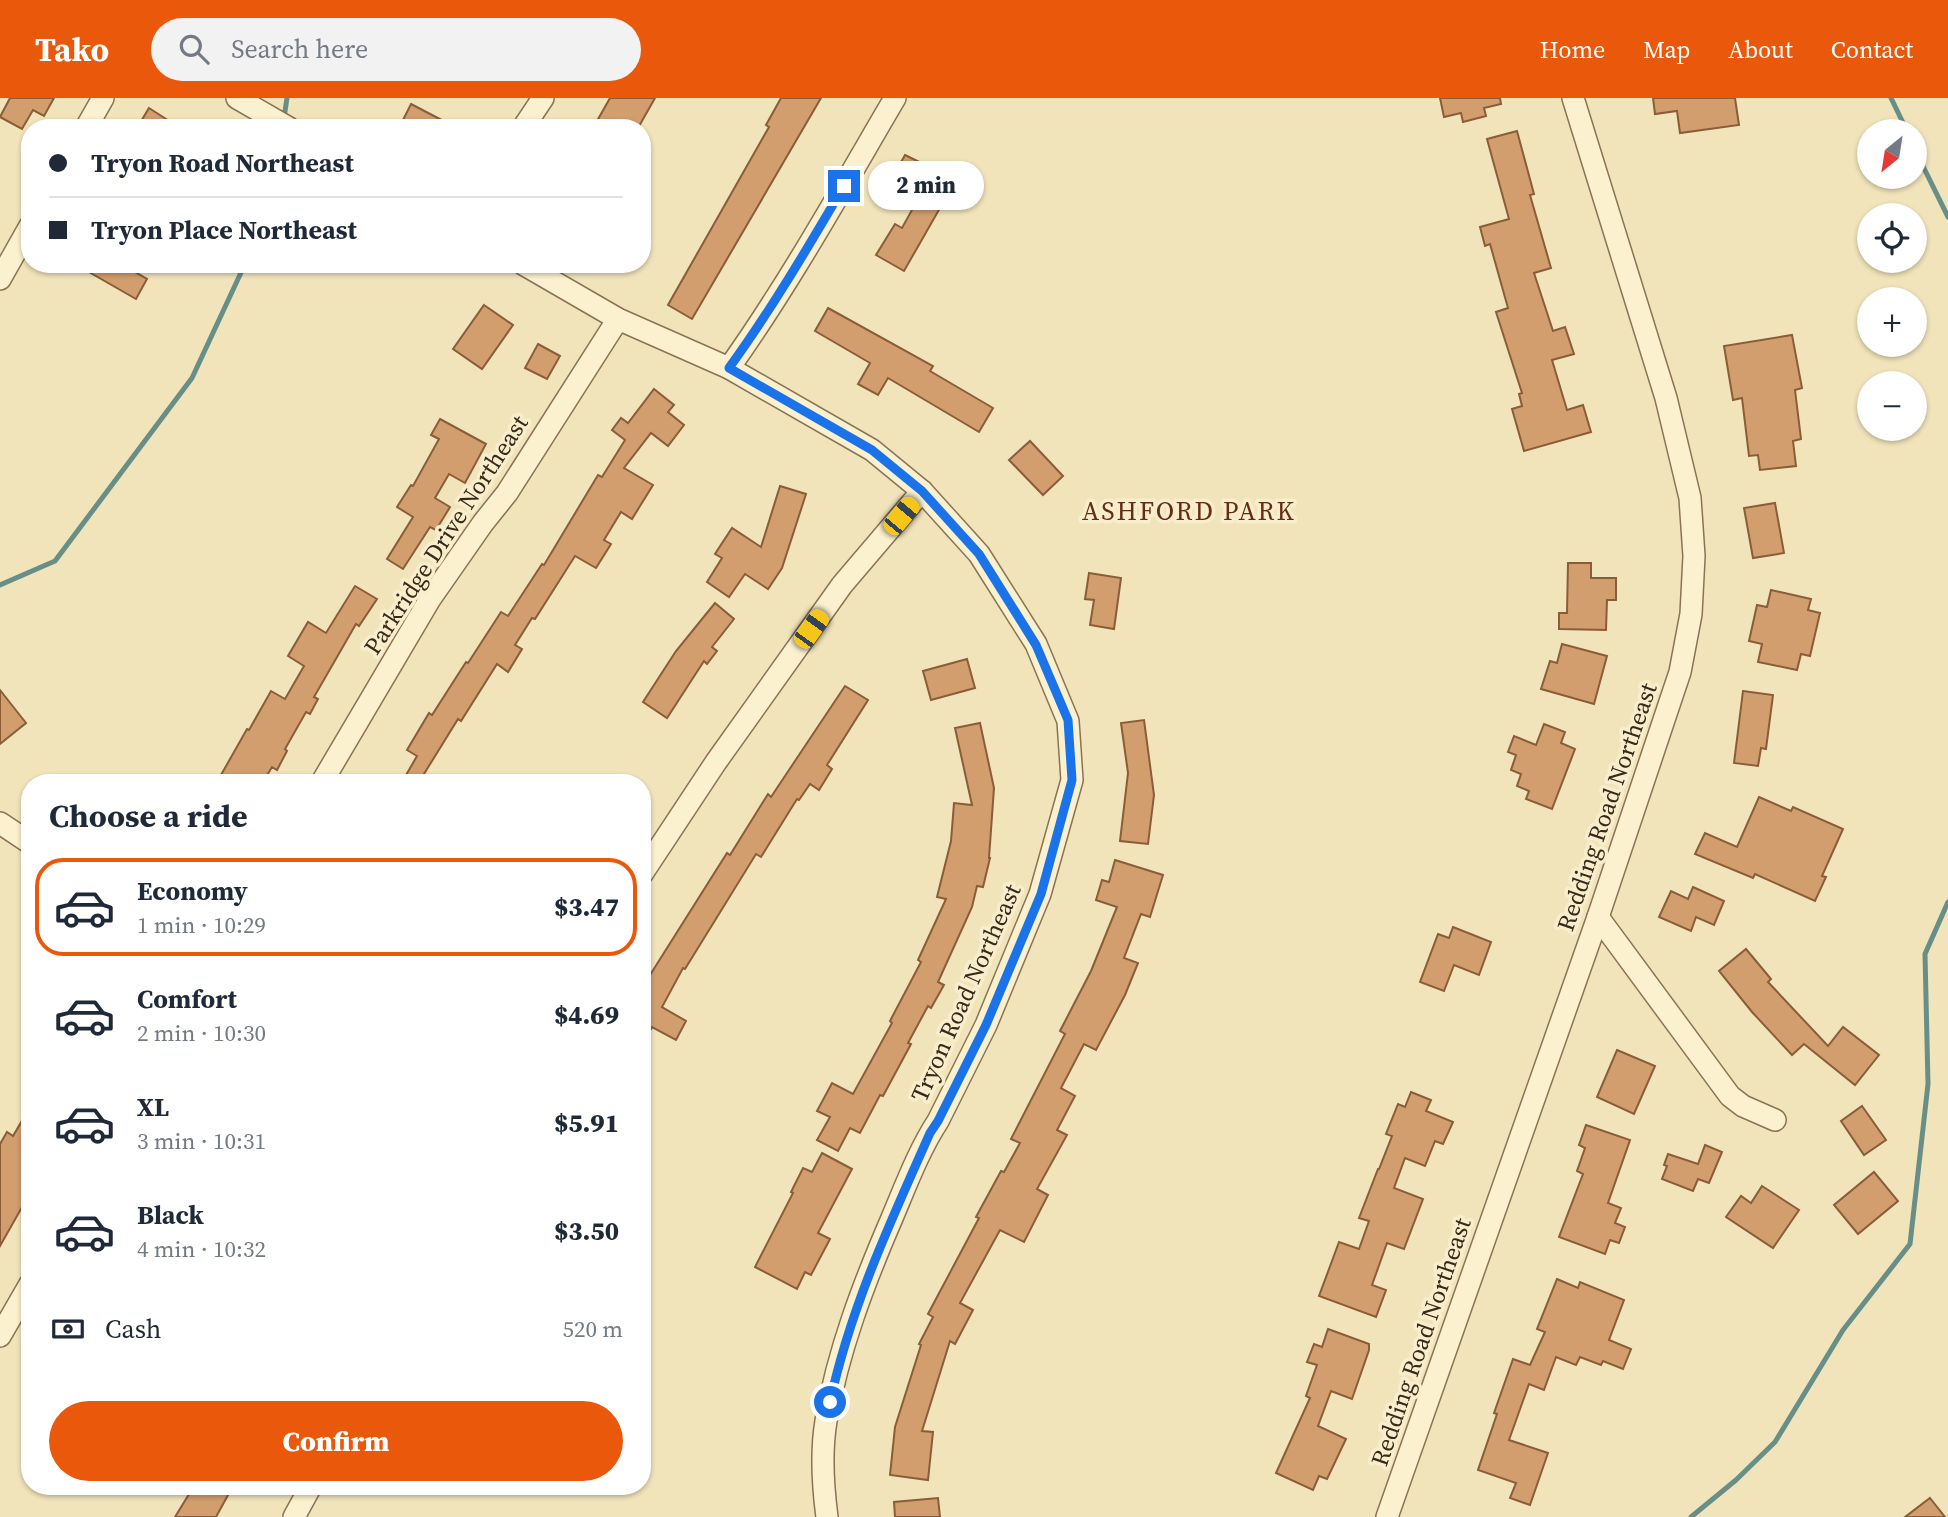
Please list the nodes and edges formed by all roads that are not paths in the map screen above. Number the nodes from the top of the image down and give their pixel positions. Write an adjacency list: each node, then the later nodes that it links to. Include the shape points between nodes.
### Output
1 (103, 98): 6 (street)
2 (237, 98): 7 (street)
3 (543, 98): 8 (street)
4 (895, 98): 13 (street, via 792,274)
5 (1573, 98): 19 (street, Redding Road Northeast, via 1666,398 1690,498 1694,556 1681,672)
6 (91, 119)
7 (273, 119)
8 (529, 119)
9 (21, 242): 11 (street)
10 (539, 273): 12 (street, Tryon Road Northeast)
11 (0, 279)
12 (618, 319): 13 (street, Tryon Road Northeast); 15 (street, Parkridge Drive Northeast, via 507,493 430,599)
13 (729, 368): 14 (street, Tryon Road Northeast, via 872,450)
14 (922, 491): 18 (street, via 842,585); 25 (street, Tryon Road Northeast, via 979,554 1036,645 1068,720 1072,780 1041,894 986,1025 930,1133 859,1298 825,1423)
15 (327, 774)
16 (0, 823): 17 (street)
17 (21, 838)
18 (651, 860)
19 (1598, 917): 20 (street, via 1730,1096); 26 (street, Redding Road Northeast)
20 (1775, 1120)
21 (21, 1300): 22 (street)
22 (0, 1336)
23 (306, 1495): 24 (street)
24 (294, 1517)
25 (827, 1517)
26 (1387, 1517)

